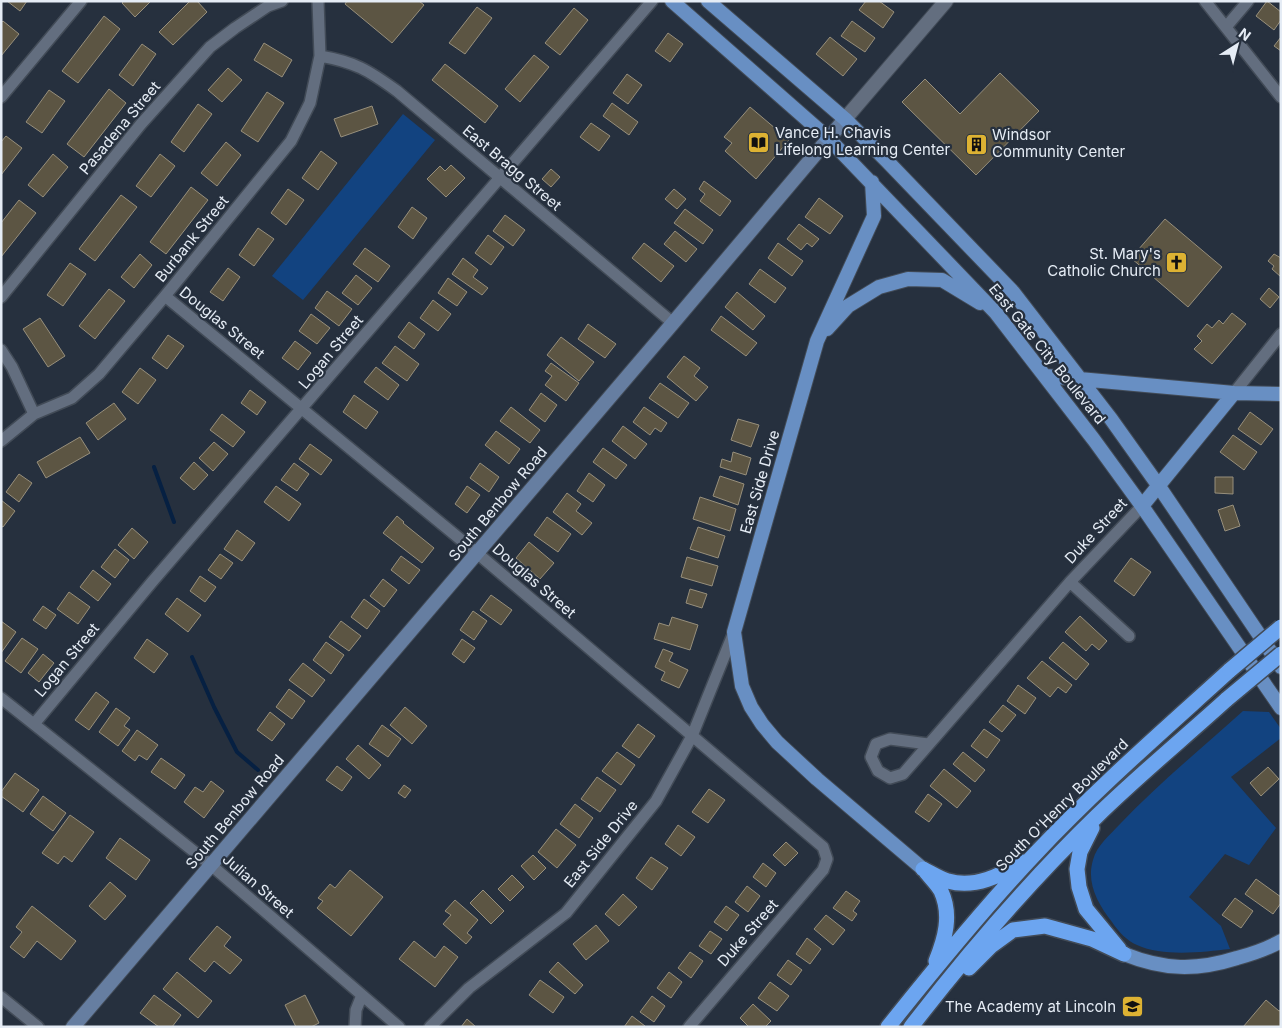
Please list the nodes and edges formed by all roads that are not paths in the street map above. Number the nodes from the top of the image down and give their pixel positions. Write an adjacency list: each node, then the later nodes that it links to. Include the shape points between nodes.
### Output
1 (81, 1): 12 (street)
2 (282, 1): 19 (street, Pasadena Street, via 268,6 210,47 141,124)
3 (318, 1): 11 (street, Burbank Street)
4 (652, 1): 16 (street, Logan Street)
5 (672, 1): 15 (main road, East Gate City Boulevard)
6 (708, 1): 14 (main road, East Gate City Boulevard)
7 (946, 1): 14 (street, South Benbow Road)
8 (1205, 1): 10 (street)
9 (1248, 1): 10 (street)
10 (1226, 27): 13 (street)
11 (320, 56): 16 (street, East Bragg Street, via 340,60 374,74); 18 (street, Burbank Street, via 310,103 291,141)
12 (1, 97)
13 (1281, 97)
14 (845, 119): 15 (main road, South Benbow Road); 26 (main road, East Gate City Boulevard, via 1013,292)
15 (828, 138): 17 (main road, East Gate City Boulevard); 21 (main road, South Benbow Road)
16 (500, 177): 21 (street, East Bragg Street); 29 (street, Logan Street)
17 (872, 182): 20 (main road, East Gate City Boulevard); 23 (main road, East Side Drive, via 874,216)
18 (165, 296): 29 (street, Douglas Street); 30 (street, Burbank Street, via 86,386 72,398)
19 (1, 297)
20 (996, 313): 23 (main road, via 942,280 908,279 879,287 848,306); 25 (main road, East Gate City Boulevard)
21 (673, 323): 34 (main road, South Benbow Road)
22 (1281, 334): 27 (street, Duke Street)
23 (817, 340): 37 (main road, East Side Drive)
24 (1, 350): 30 (street)
25 (1046, 376): 26 (main road); 33 (main road, East Gate City Boulevard)
26 (1080, 379): 27 (main road); 32 (main road, East Gate City Boulevard)
27 (1234, 393): 28 (main road); 32 (main road, Duke Street)
28 (1281, 394)
29 (302, 408): 34 (street, Douglas Street); 43 (street, Logan Street)
30 (34, 414): 31 (street, Burbank Street)
31 (1, 441)
32 (1158, 485): 33 (main road, Duke Street); 40 (main road, East Gate City Boulevard)
33 (1142, 506): 35 (street, Duke Street); 42 (main road, East Gate City Boulevard)
34 (478, 553): 44 (street, Douglas Street); 49 (main road, South Benbow Road)
35 (1070, 582): 38 (street); 45 (street, Duke Street)
36 (1281, 627): 47 (highway, South O'Henry Boulevard, bridge, via 1110,778)
37 (734, 632): 44 (street, East Side Drive); 50 (main road, East Side Drive, via 742,686 762,724 818,779)
38 (1129, 636)
39 (1281, 654): 46 (highway, bridge)
40 (1281, 667)
41 (1, 698): 43 (street, Julian Street)
42 (1281, 708)
43 (34, 724): 49 (street, Julian Street)
44 (692, 736): 48 (street, Douglas Street, via 823,847); 61 (street, East Side Drive, via 656,801 566,913 469,988)
45 (928, 744): 45 (street, Duke Street, via 903,774 890,778 878,771 871,757 876,744 890,739)
46 (1098, 815): 52 (highway, via 1080,852 1077,869 1079,887 1086,909); 54 (highway, via 1043,871)
47 (1035, 854): 50 (highway, via 998,877 966,884 948,881); 53 (highway, South O'Henry Boulevard)
48 (827, 859): 62 (street, Duke Street, via 823,870)
49 (211, 865): 55 (street, Julian Street); 58 (main road, South Benbow Road)
50 (923, 869): 53 (highway, via 941,891 948,918)
51 (1281, 941): 52 (main road, via 1219,964 1187,968 1157,965)
52 (1124, 954): 54 (highway, via 1092,939 1045,926 1014,930 991,946 968,969)
53 (932, 972): 63 (highway, South O'Henry Boulevard)
54 (942, 986): 64 (highway)
55 (362, 995): 59 (street, via 356,1010); 60 (street, Julian Street)
56 (1, 998): 57 (street)
57 (38, 1027)
58 (73, 1027)
59 (355, 1027)
60 (399, 1027)
61 (430, 1027)
62 (689, 1027)
63 (888, 1027)
64 (911, 1027)

